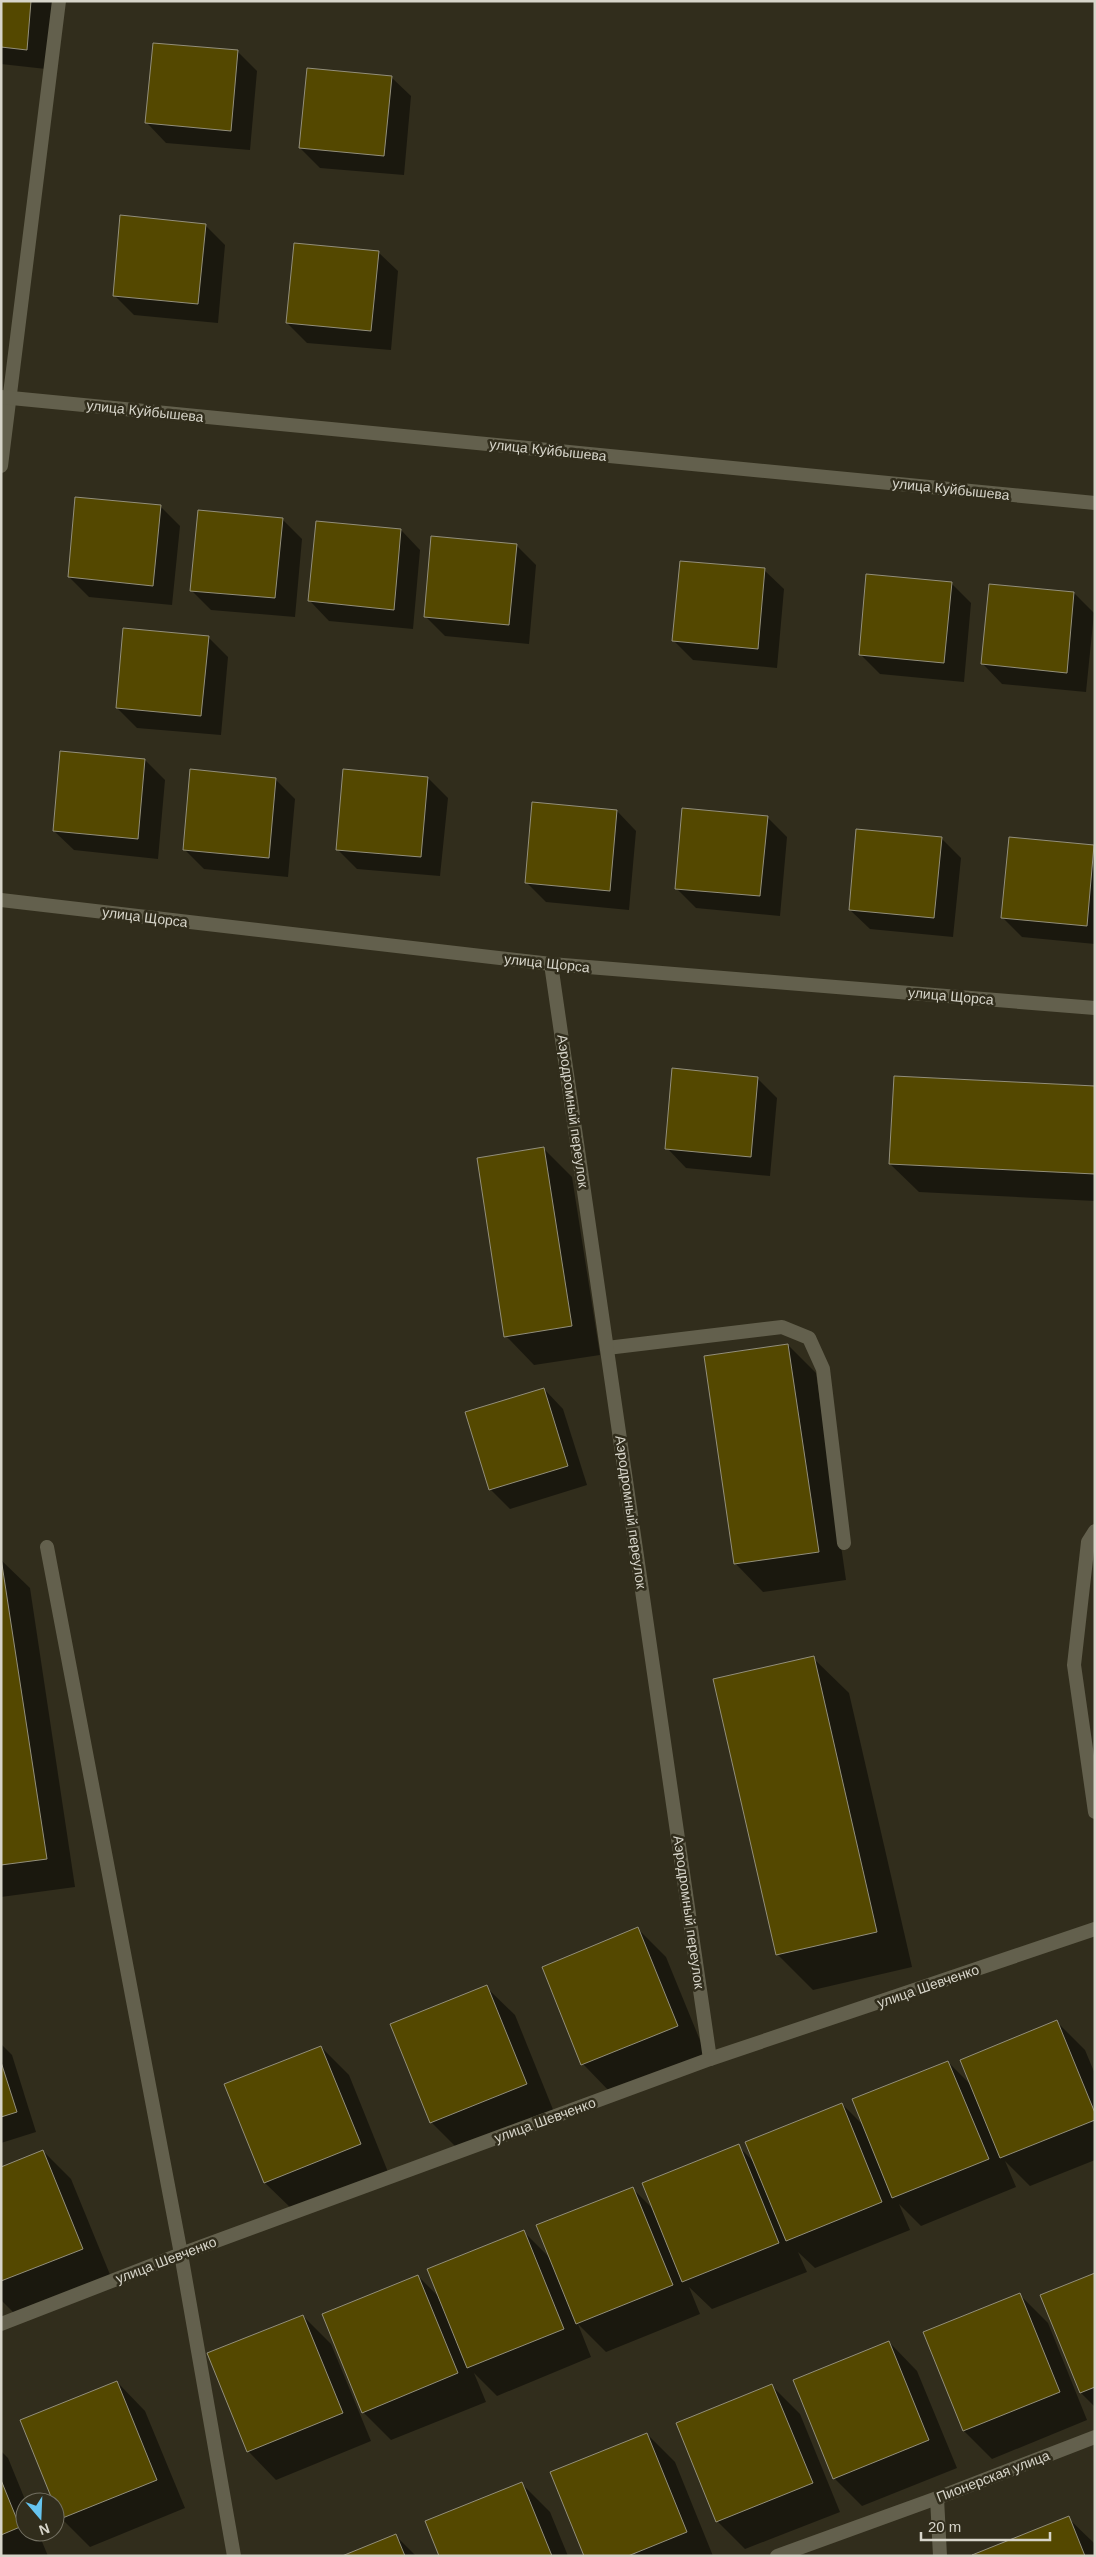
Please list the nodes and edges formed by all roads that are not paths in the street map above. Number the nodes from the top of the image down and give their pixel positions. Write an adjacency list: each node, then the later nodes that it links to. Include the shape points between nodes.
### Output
1 (59, 1): 2 (street)
2 (5, 397): 3 (street); 4 (street, улица Куйбышева)
3 (1, 466)
4 (1095, 502)
5 (1, 900): 6 (street, улица Щорса)
6 (552, 964): 7 (street, улица Щорса); 8 (street, Аэродромный переулок)
7 (1095, 1008)
8 (607, 1348): 10 (street, via 782,1327 809,1338 823,1369); 14 (street, Аэродромный переулок)
9 (1095, 1532): 12 (street, via 1088,1542 1074,1665)
10 (844, 1543)
11 (47, 1548): 15 (street)
12 (1095, 1812)
13 (1095, 1929): 14 (street, улица Шевченко)
14 (710, 2060): 15 (street, улица Шевченко)
15 (181, 2254): 16 (street, улица Шевченко); 19 (street)
16 (1, 2324)
17 (1095, 2437): 18 (street, Пионерская улица)
18 (937, 2498): 20 (street, Пионерская улица); 21 (street)
19 (234, 2556)
20 (778, 2556)
21 (940, 2556)

